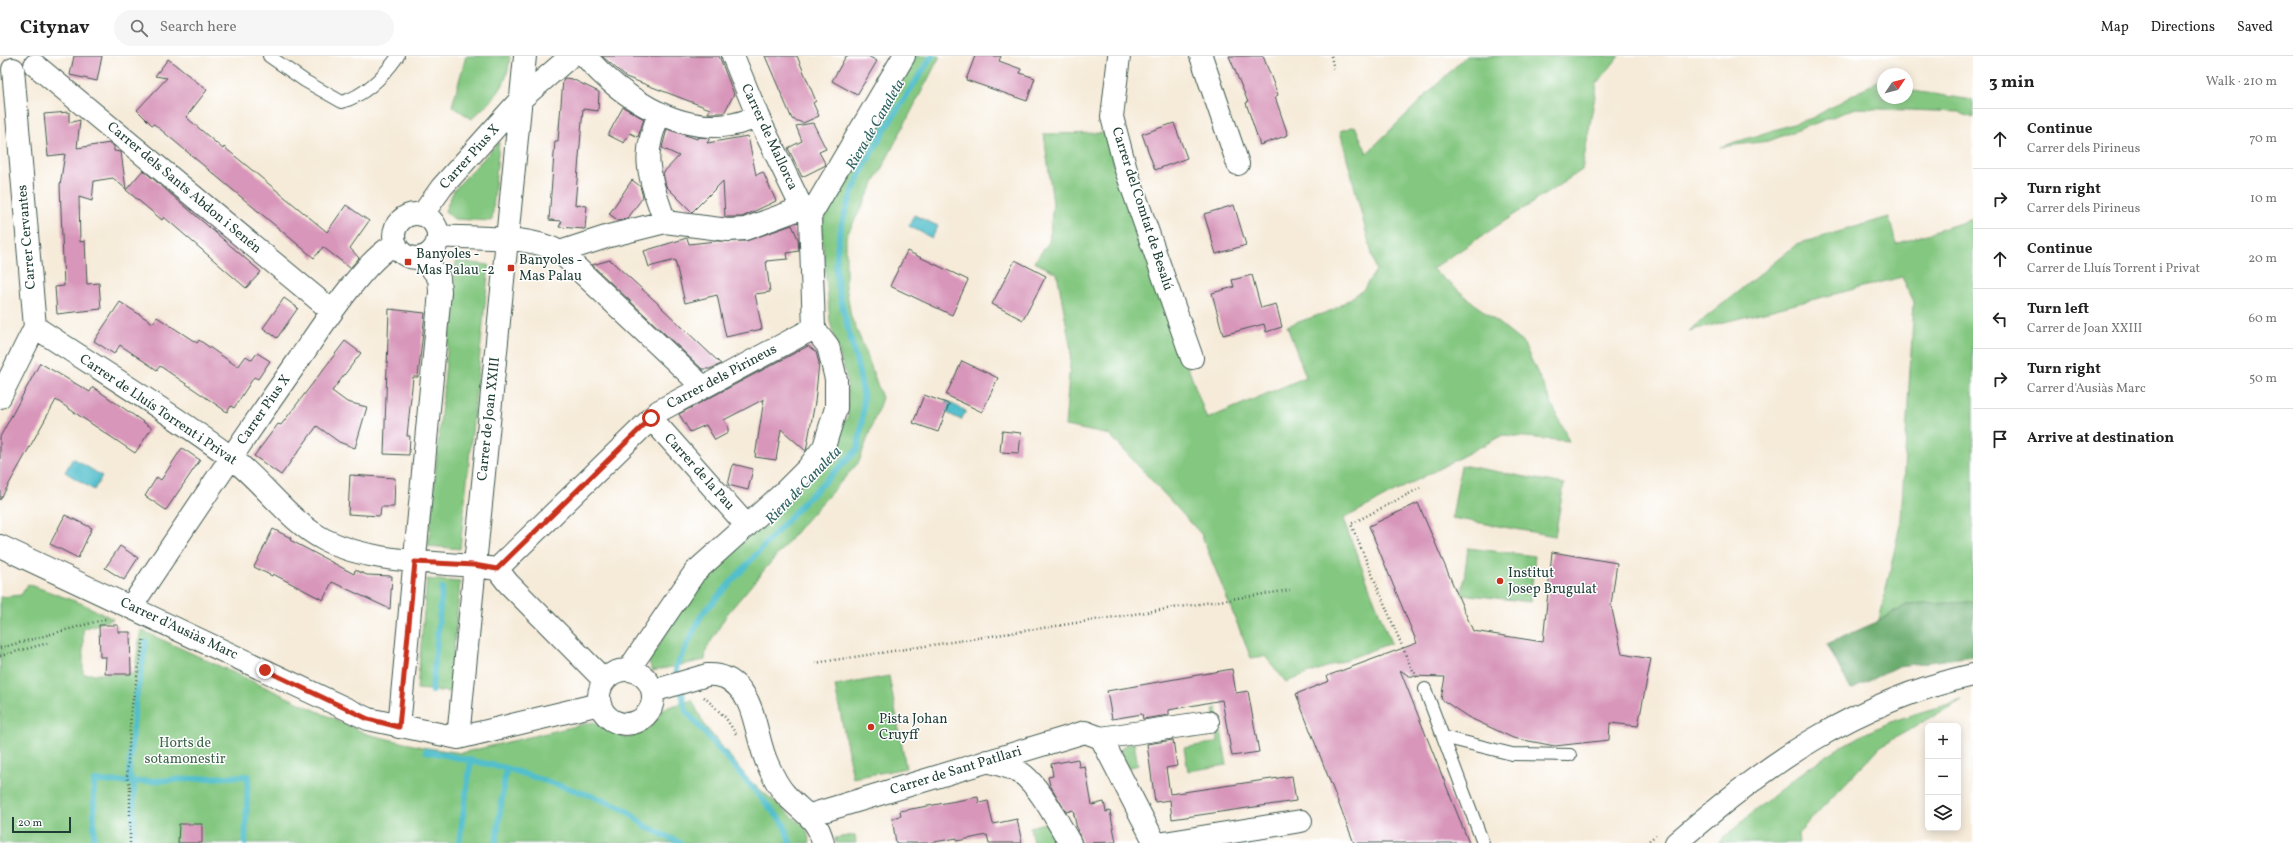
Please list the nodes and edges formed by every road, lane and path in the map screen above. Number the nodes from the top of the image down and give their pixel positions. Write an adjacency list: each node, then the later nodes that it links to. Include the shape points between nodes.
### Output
1 (270, 56): 2 (lane, via 305,81 342,102 354,98 378,80)
2 (398, 56)
3 (525, 56): 14 (street, Carrer de Joan XXIII)
4 (571, 56): 14 (street, Carrer Pius X)
5 (585, 56): 15 (street, via 622,91)
6 (733, 56): 16 (street, Carrer de Mallorca)
7 (904, 56): 18 (street)
8 (1119, 56): 29 (street, Carrer del Comtat de Besalú, via 1112,117 1126,170)
9 (1201, 56): 17 (street)
10 (1331, 56): 13 (path)
11 (39, 61): 12 (street, via 27,69); 26 (street, Carrer dels Sants Abdon i Senén)
12 (7, 62): 27 (street, Carrer Cervantes)
13 (1334, 70)
14 (520, 100): 19 (street, Carrer Pius X, via 442,187); 22 (street, Carrer de Joan XXIII)
15 (660, 112): 16 (street, via 683,122 708,126 729,125); 20 (street, via 650,133 647,152 651,180)
16 (758, 117): 18 (street, Carrer de Mallorca)
17 (1238, 164)
18 (806, 212): 20 (street, via 745,229 728,230); 28 (street)
19 (422, 215): 21 (street, via 433,222); 23 (street, via 410,215 402,219 394,234)
20 (665, 222): 24 (street)
21 (438, 236): 22 (street); 25 (street, via 436,246)
22 (508, 240): 24 (street, via 542,244); 38 (street, Carrer de Joan XXIII)
23 (396, 244): 25 (street, via 406,255); 26 (street, Carrer Pius X, via 377,256)
24 (560, 252): 30 (street)
25 (423, 257): 37 (street, via 439,278 440,292)
26 (332, 311): 33 (street, Carrer Pius X)
27 (35, 327): 31 (street); 33 (street, Carrer de Lluís Torrent i Privat)
28 (814, 328): 30 (street, Carrer dels Pirineus); 35 (street, via 828,346 836,379 836,408 829,435 824,447 808,468)
29 (1192, 358)
30 (703, 387): 32 (street, Carrer dels Pirineus)
31 (0, 397)
32 (651, 418): 35 (street, Carrer de la Pau); 39 (street, Carrer dels Pirineus)
33 (231, 457): 37 (street, Carrer de Lluís Torrent i Privat, via 301,524 325,540 358,552); 41 (street, Carrer Pius X)
34 (1420, 488): 49 (path, via 1351,524 1410,665)
35 (747, 526): 47 (street, via 695,572)
36 (0, 546): 41 (street, Carrer d'Ausiàs Marc)
37 (415, 562): 38 (street, Carrer de Lluís Torrent i Privat); 53 (street)
38 (474, 565): 39 (street); 55 (street, Carrer de Joan XXIII)
39 (497, 569): 51 (street)
40 (1290, 590): 46 (path)
41 (131, 607): 42 (street, Carrer d'Ausiàs Marc); 44 (path, via 126,614)
42 (153, 617): 53 (street, Carrer d'Ausiàs Marc, via 368,719); 61 (path, via 144,635 131,712 127,778 130,784)
43 (48, 643): 45 (path)
44 (0, 648)
45 (0, 656)
46 (815, 663)
47 (629, 670): 50 (street, via 644,676); 51 (street, via 615,672)
48 (1973, 676): 67 (street, via 1904,696 1865,712 1818,737 1748,783)
49 (1425, 690): 54 (lane)
50 (653, 691): 51 (street, via 652,707 648,714 638,721 619,723); 59 (street, via 707,675 717,674 729,678 741,690 747,702 767,764 785,793)
51 (600, 699): 55 (street, Carrer d'Ausiàs Marc)
52 (1208, 722): 56 (street)
53 (399, 727): 55 (street, Carrer d'Ausiàs Marc)
54 (1443, 737): 57 (lane, via 1512,754); 66 (lane)
55 (458, 738)
56 (1101, 738): 58 (street, Carrer de Sant Patllari, via 1084,732); 64 (street)
57 (1570, 755)
58 (987, 761): 59 (street, Carrer de Sant Patllari); 63 (street, via 1013,769 1027,777 1053,813)
59 (810, 815): 62 (street, via 818,826)
60 (1302, 821): 65 (street)
61 (130, 843)
62 (823, 843)
63 (1070, 843)
64 (1155, 843)
65 (1164, 843)
66 (1483, 843)
67 (1676, 843)

